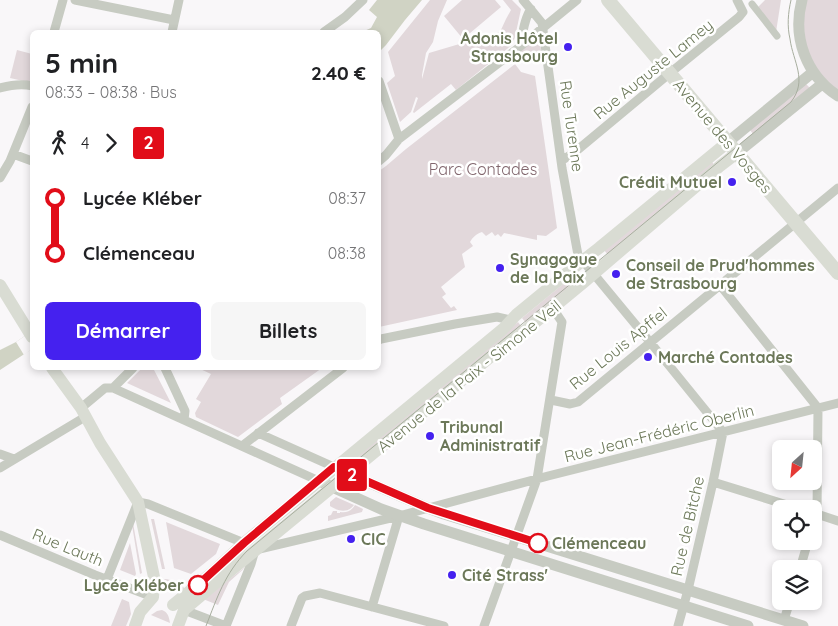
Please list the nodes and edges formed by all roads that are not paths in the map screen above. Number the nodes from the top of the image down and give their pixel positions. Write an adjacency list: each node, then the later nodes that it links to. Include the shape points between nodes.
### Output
1 (63, 0): 15 (street)
2 (75, 0): 13 (street)
3 (179, 0): 13 (street)
4 (363, 0): 17 (street)
5 (523, 0): 11 (street, Rue Turenne)
6 (578, 0): 14 (street)
7 (608, 0): 21 (main road, Avenue des Vosges)
8 (737, 0): 12 (street)
9 (802, 0): 20 (street, via 798,29 803,52)
10 (754, 2): 12 (street); 18 (street)
11 (531, 9): 14 (street, Rue Turenne); 19 (street, via 523,33)
12 (741, 15): 21 (street, Rue Auguste Lamey)
13 (174, 20): 16 (street)
14 (543, 29): 19 (street); 33 (street, Rue Turenne)
15 (55, 30)
16 (172, 30)
17 (327, 30)
18 (777, 36)
19 (527, 41): 28 (street)
20 (813, 72): 22 (street); 29 (street, Avenue de la Paix - Simone Veil)
21 (670, 73): 29 (main road, Avenue des Vosges); 33 (street, Rue Auguste Lamey)
22 (822, 84): 26 (street); 29 (street, Avenue de la Paix - Simone Veil)
23 (30, 86): 25 (street)
24 (381, 87): 28 (street)
25 (0, 88)
26 (838, 96)
27 (30, 112): 30 (street)
28 (398, 139): 31 (street)
29 (733, 148): 36 (main road, Avenue des Vosges); 37 (main road, Avenue de la Paix - Simone Veil); 39 (main road, Avenue de la Paix - Simone Veil, via 720,166)
30 (13, 154): 32 (street); 34 (street)
31 (381, 159)
32 (30, 160)
33 (561, 162): 37 (street, Rue Turenne, via 576,250)
34 (0, 178)
35 (838, 188): 36 (street, Rue Louis Apffel)
36 (796, 223): 38 (main road, Avenue des Vosges); 41 (street, Rue Louis Apffel)
37 (582, 261): 39 (street); 43 (main road, Avenue de la Paix - Simone Veil)
38 (838, 273)
39 (593, 274): 42 (main road, Avenue de la Paix - Simone Veil); 46 (street)
40 (0, 285): 44 (main road)
41 (720, 285): 46 (street, Rue Louis Apffel); 54 (street)
42 (552, 308): 52 (street, via 562,322); 64 (main road, Avenue de la Paix - Simone Veil)
43 (511, 320): 45 (street, via 487,318); 62 (main road, Avenue de la Paix - Simone Veil)
44 (30, 328)
45 (381, 339)
46 (650, 342): 52 (street, Rue Louis Apffel, via 578,402 570,404); 57 (street)
47 (53, 370): 55 (main road)
48 (131, 370): 51 (street)
49 (166, 370): 56 (street, via 185,411)
50 (341, 370): 58 (street)
51 (113, 388): 55 (street, via 105,388); 56 (street)
52 (550, 400): 65 (street)
53 (838, 403): 54 (street, Rue Jean-Frédéric Oberlin)
54 (818, 408): 57 (street, Rue Jean-Frédéric Oberlin); 70 (street)
55 (83, 413): 61 (street, via 74,424); 71 (main road)
56 (184, 420): 59 (street)
57 (723, 432): 65 (street, Rue Jean-Frédéric Oberlin); 67 (street, Rue de Bitche)
58 (258, 434): 59 (street); 62 (street)
59 (242, 446): 66 (street)
60 (0, 454): 61 (street)
61 (14, 460): 63 (street)
62 (334, 467): 64 (street); 66 (main road, Avenue de la Paix - Simone Veil)
63 (0, 468)
64 (348, 474): 68 (main road, Avenue de la Paix - Simone Veil); 72 (street)
65 (537, 479): 72 (street, Rue Jean-Frédéric Oberlin); 77 (street)
66 (319, 481): 68 (street); 78 (main road, Avenue de la Paix - Simone Veil)
67 (713, 482): 69 (street); 82 (street, Rue de Bitche)
68 (331, 487): 73 (street); 79 (main road, Avenue de la Paix - Simone Veil)
69 (772, 500)
70 (815, 500)
71 (138, 502): 78 (street); 81 (street); 83 (main road, via 154,577)
72 (428, 508): 73 (street, Rue Jean-Frédéric Oberlin); 77 (street)
73 (399, 516): 79 (street, Rue Jean-Frédéric Oberlin); 80 (street); 85 (street)
74 (822, 516): 75 (street)
75 (838, 521)
76 (0, 536): 81 (street, Rue Lauth)
77 (516, 536): 80 (street); 82 (street)
78 (244, 543): 86 (main road, Avenue de la Paix - Simone Veil)
79 (255, 550): 86 (main road, Avenue de la Paix - Simone Veil); 91 (street)
80 (511, 552): 84 (street); 94 (street)
81 (107, 579): 83 (street, Rue Lauth)
82 (688, 590): 84 (street, Rue de Bitche); 88 (street)
83 (153, 597): 86 (main road); 89 (main road, via 140,612)
84 (684, 606): 95 (street, Rue de Bitche); 96 (street)
85 (372, 607): 92 (street, via 316,593 302,598); 93 (street)
86 (178, 608): 90 (main road); 91 (street)
87 (787, 610): 88 (street)
88 (784, 620): 97 (street)
89 (135, 626)
90 (178, 626)
91 (226, 626)
92 (291, 626)
93 (444, 626)
94 (484, 626)
95 (678, 626)
96 (748, 626)
97 (803, 626)

